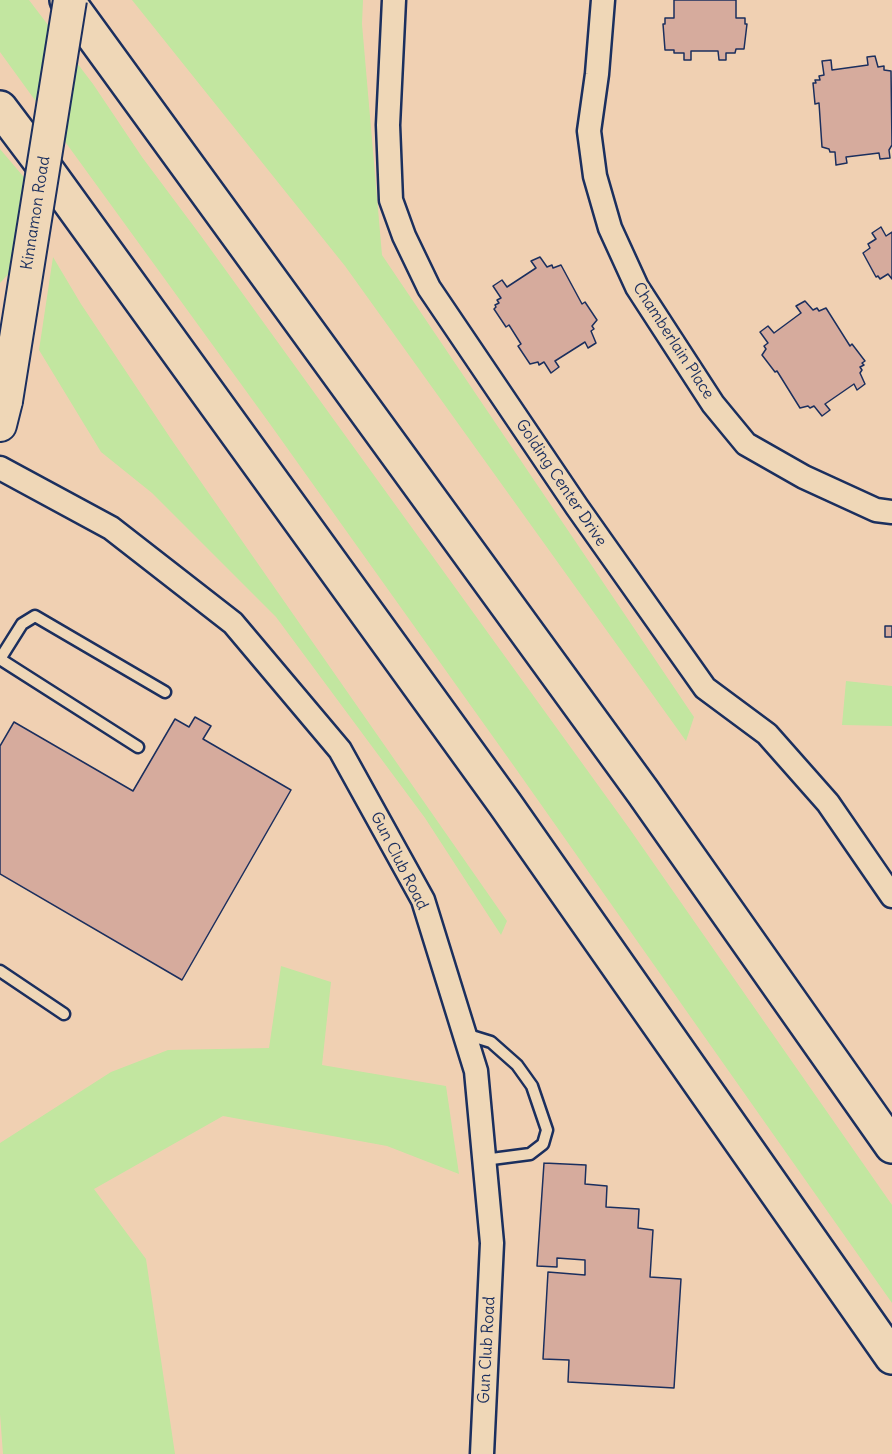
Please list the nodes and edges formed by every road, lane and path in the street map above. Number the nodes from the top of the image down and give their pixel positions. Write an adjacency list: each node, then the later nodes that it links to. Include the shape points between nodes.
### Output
1 (68, 0): 5 (main road, Kinnamon Road, bridge); 15 (highway, via 643,792)
2 (394, 0): 11 (street, Golding Center Drive, via 388,125 391,200 429,288 705,688 767,734 828,803)
3 (603, 0): 7 (street, Chamberlain Place, via 588,131 610,228 637,287 713,404 746,444 804,477 876,510)
4 (0, 108): 17 (highway, via 505,804)
5 (1, 402)
6 (0, 468): 14 (street, Gun Club Road, via 111,528 233,623 340,750 423,900)
7 (892, 512)
8 (0, 659): 9 (lane, via 22,624 35,616); 10 (lane)
9 (165, 692)
10 (138, 747)
11 (892, 896)
12 (0, 971): 13 (lane)
13 (64, 1014)
14 (464, 1034): 16 (street, Gun Club Road, via 476,1071); 16 (lane, via 491,1042 517,1065 532,1086 547,1130 543,1144 530,1154)
15 (892, 1146)
16 (484, 1160): 18 (street, Gun Club Road, via 492,1243)
17 (892, 1357)
18 (482, 1454)

